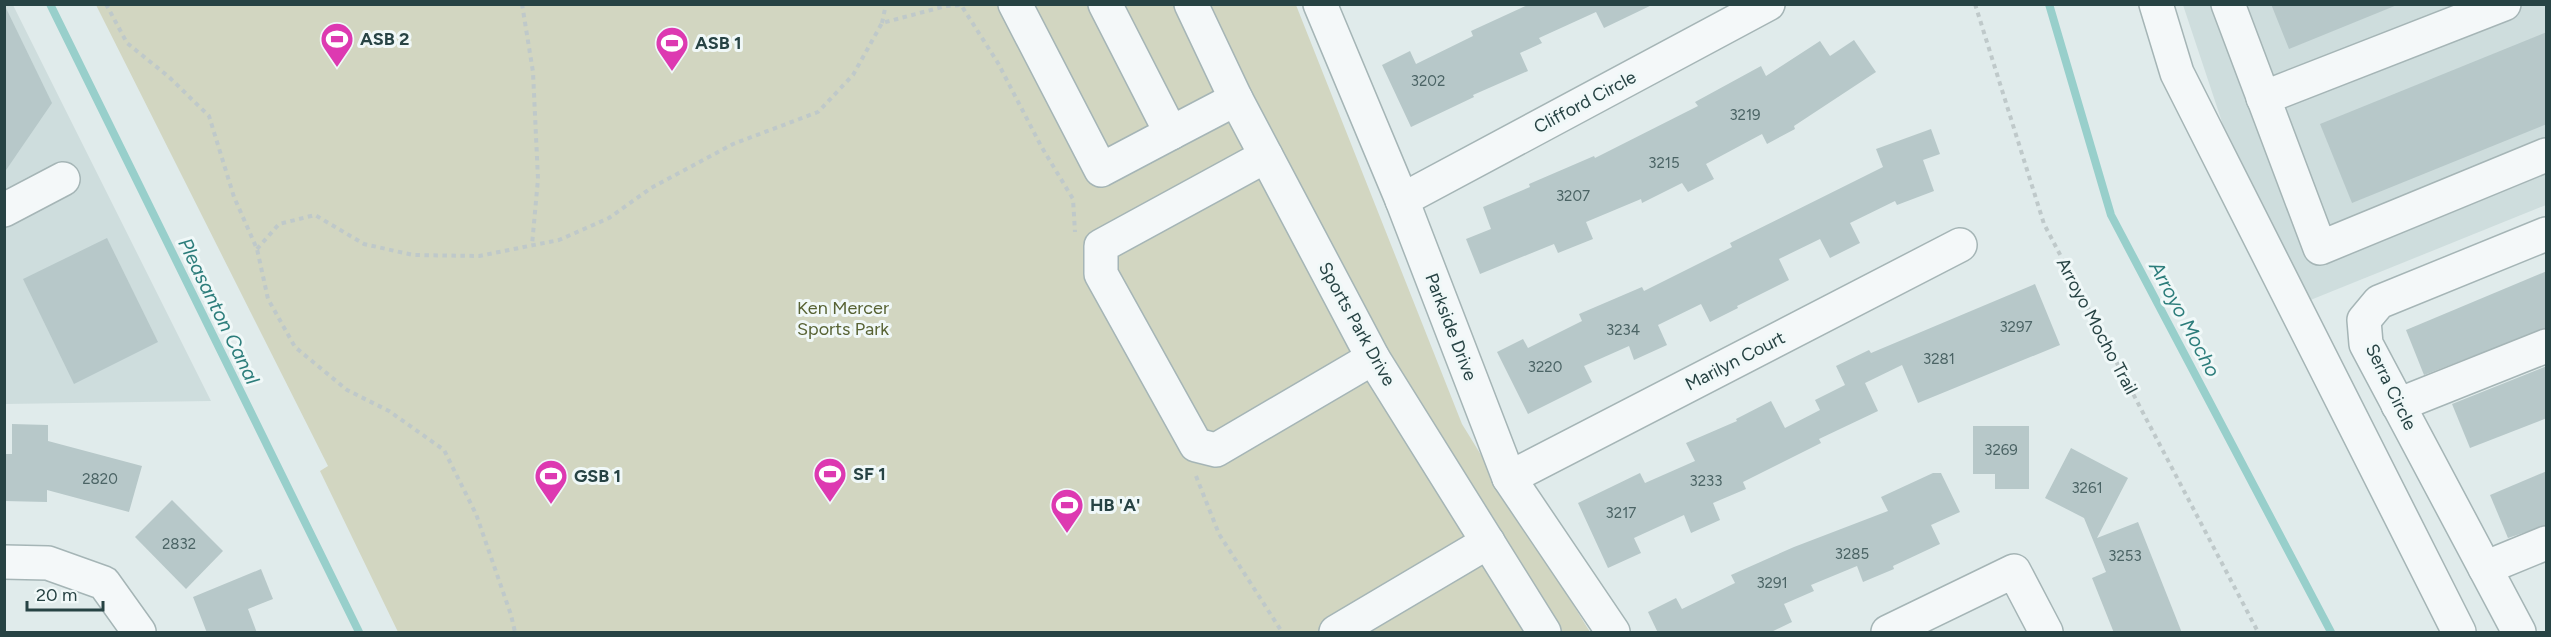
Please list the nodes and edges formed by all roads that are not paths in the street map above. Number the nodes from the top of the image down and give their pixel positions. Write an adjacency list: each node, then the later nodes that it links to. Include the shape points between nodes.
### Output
1 (1015, 4): 11 (street, via 1101,170)
2 (1105, 4): 11 (street)
3 (1191, 4): 10 (street, Sports Park Drive)
4 (1320, 4): 15 (street, Parkside Drive)
5 (1768, 4): 15 (street, Clifford Circle)
6 (2156, 4): 33 (street, via 2177,73)
7 (2228, 4): 9 (street)
8 (2504, 4): 9 (street)
9 (2263, 98): 12 (street, via 2320,248)
10 (1236, 99): 11 (street); 13 (street, Sports Park Drive)
11 (1171, 133)
12 (2547, 155)
13 (1266, 156): 20 (street, Sports Park Drive); 20 (street, via 1101,246 1101,274 1196,446 1216,450)
14 (63, 179): 16 (street)
15 (1402, 200): 22 (street, Parkside Drive)
16 (4, 210)
17 (2547, 234): 21 (street, Serra Circle, via 2379,302 2364,320 2366,344)
18 (1960, 245): 22 (street, Marilyn Court)
19 (2547, 346): 21 (street)
20 (1373, 358): 23 (street, Sports Park Drive)
21 (2398, 405): 26 (street, Serra Circle)
22 (1509, 478): 30 (street, Parkside Drive)
23 (1488, 542): 28 (street); 29 (street, Sports Park Drive)
24 (2547, 543): 26 (street)
25 (4, 562): 27 (street, via 48,563 104,582)
26 (2485, 568): 34 (street, Serra Circle)
27 (139, 633)
28 (1336, 633)
29 (1544, 633)
30 (1613, 633)
31 (1888, 633): 32 (street, via 2014,571)
32 (2046, 633)
33 (2459, 633)
34 (2519, 633)

